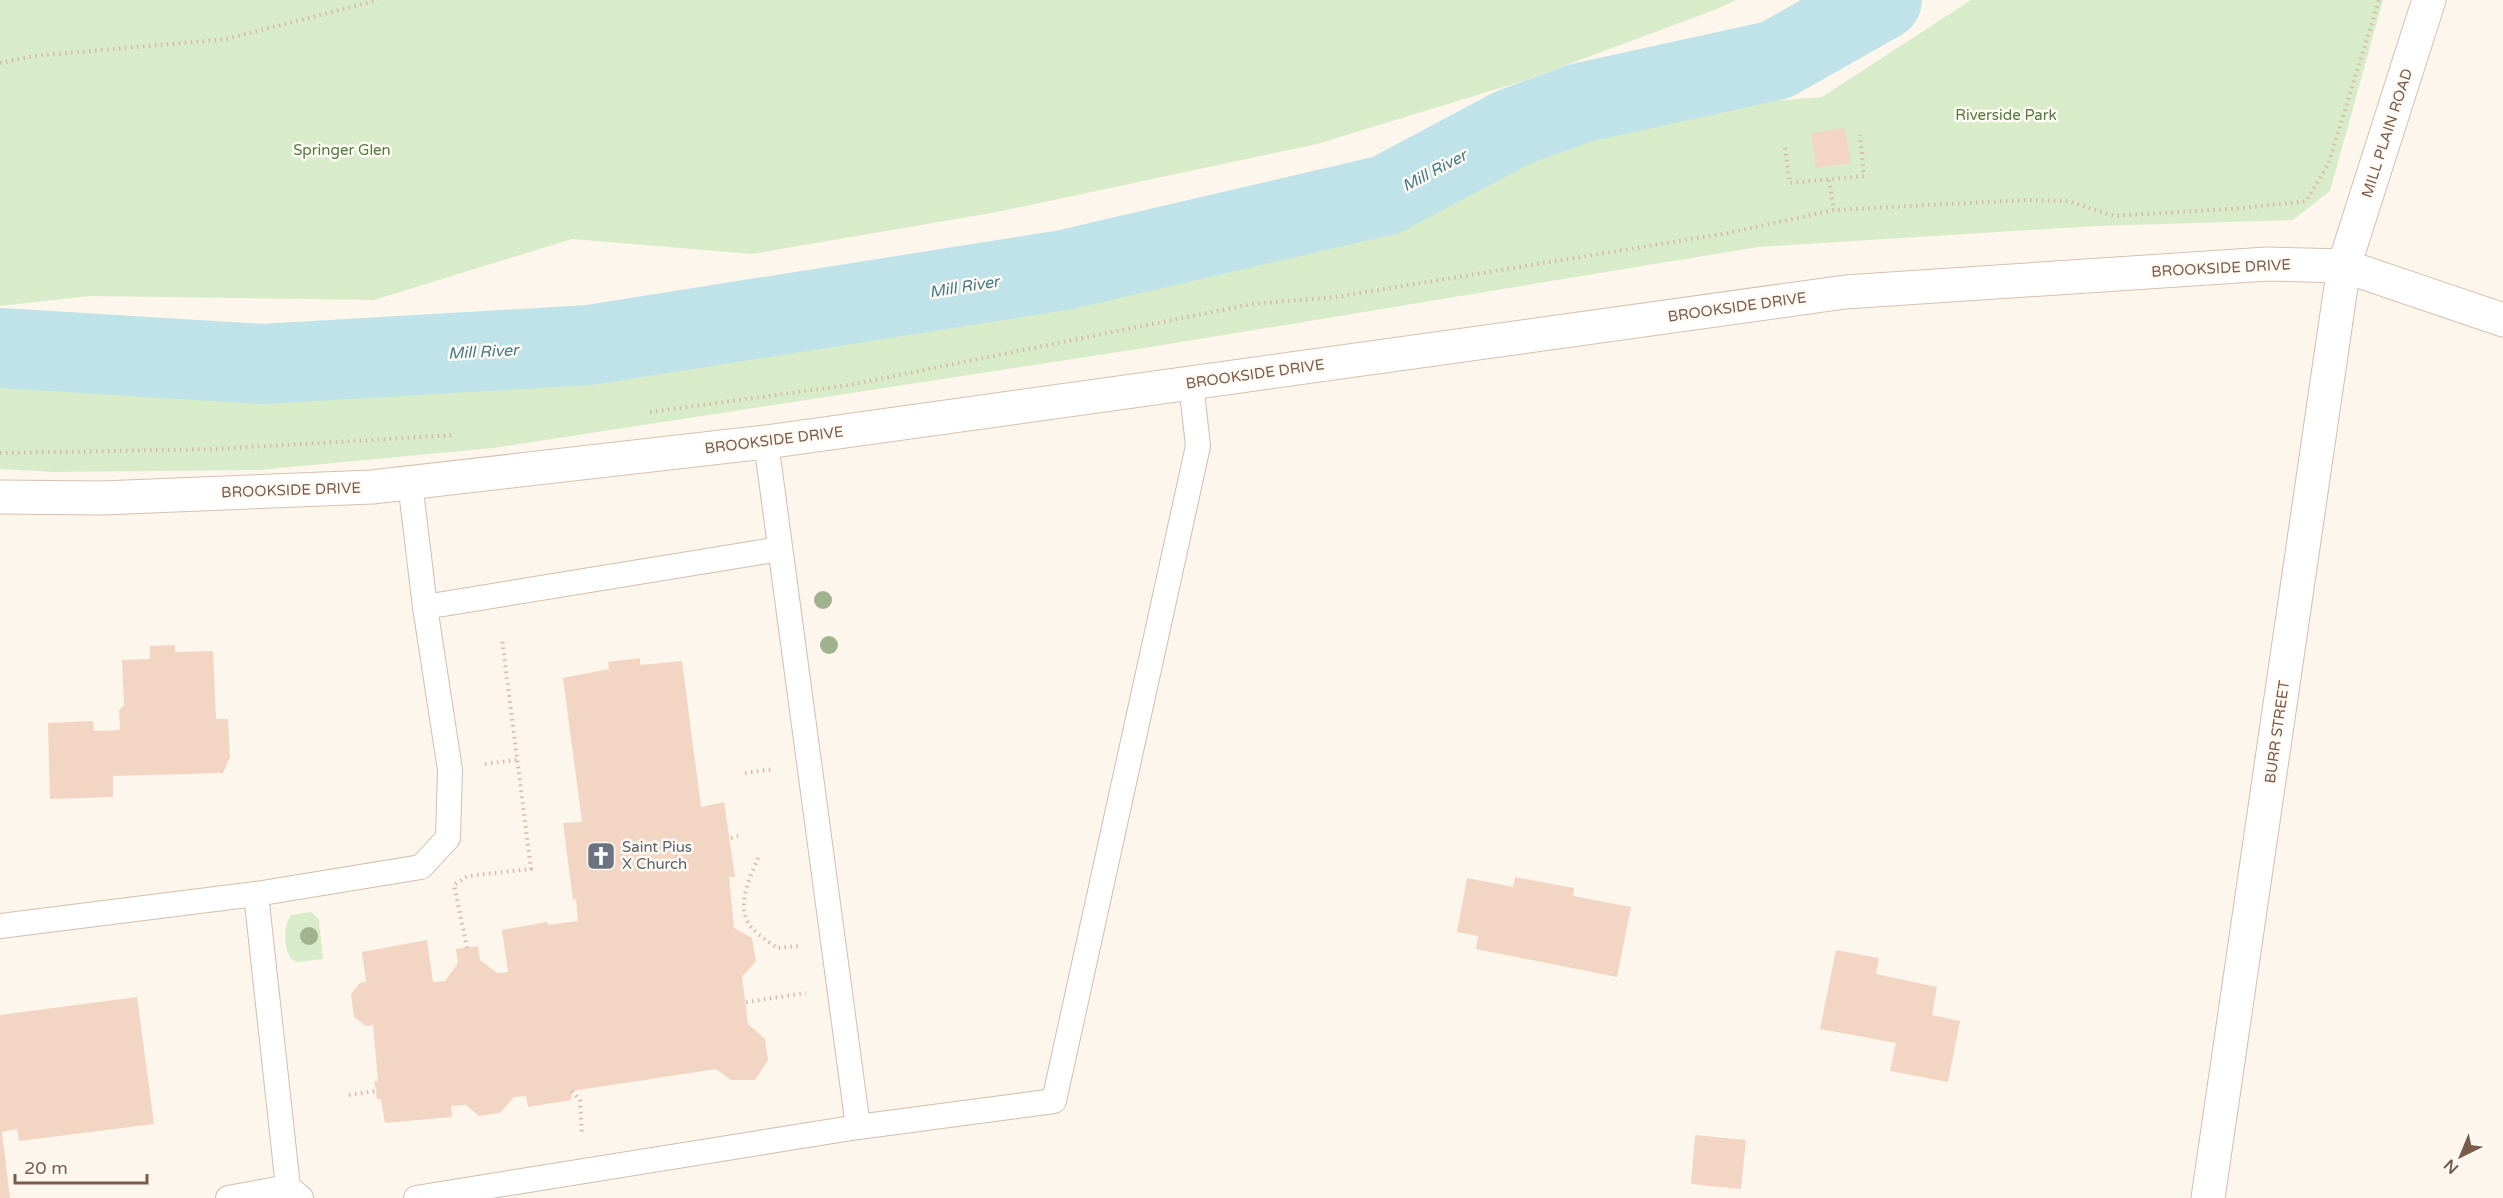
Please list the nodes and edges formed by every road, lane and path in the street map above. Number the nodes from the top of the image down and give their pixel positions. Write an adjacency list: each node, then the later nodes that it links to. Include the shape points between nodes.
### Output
1 (378, 0): 4 (path, via 227,39 34,56)
2 (2379, 0): 8 (path, via 2328,165 2306,201 2114,216 2068,201)
3 (2429, 0): 9 (main road, MILL PLAIN ROAD)
4 (0, 63)
5 (1860, 135): 7 (path, via 1863,176)
6 (1785, 148): 7 (path, via 1790,183)
7 (1829, 180): 8 (path)
8 (1834, 210): 12 (path, via 1728,233 1358,294 1252,304 849,385)
9 (2344, 266): 10 (main road, BROOKSIDE DRIVE); 11 (main road, BROOKSIDE DRIVE, via 2266,264 1845,292); 42 (main road, BURR STREET)
10 (2503, 320)
11 (1191, 383): 14 (main road, BROOKSIDE DRIVE); 37 (lane, via 1198,446 1054,1101)
12 (639, 414)
13 (464, 434): 15 (path, via 216,449)
14 (766, 442): 16 (main road, BROOKSIDE DRIVE); 18 (lane)
15 (0, 453)
16 (410, 482): 17 (main road, BROOKSIDE DRIVE, via 360,488 102,498); 19 (lane)
17 (0, 497)
18 (780, 549): 19 (lane); 37 (lane)
19 (425, 607): 28 (lane, via 450,770 448,838 421,867)
20 (502, 639): 21 (path)
21 (517, 760): 22 (path); 31 (path, via 531,869 468,876 454,885)
22 (477, 765)
23 (776, 769): 24 (path)
24 (745, 773)
25 (738, 836): 26 (path)
26 (731, 838)
27 (758, 858): 30 (path, via 747,890 746,918 777,948)
28 (256, 894): 29 (lane); 39 (lane)
29 (0, 926)
30 (810, 945)
31 (467, 948)
32 (816, 991): 33 (path)
33 (746, 1002)
34 (376, 1091): 36 (path)
35 (572, 1091): 38 (path, via 580,1100)
36 (349, 1095)
37 (858, 1127): 41 (lane)
38 (583, 1138)
39 (294, 1193): 40 (lane)
40 (228, 1198)
41 (416, 1198)
42 (2208, 1198)

